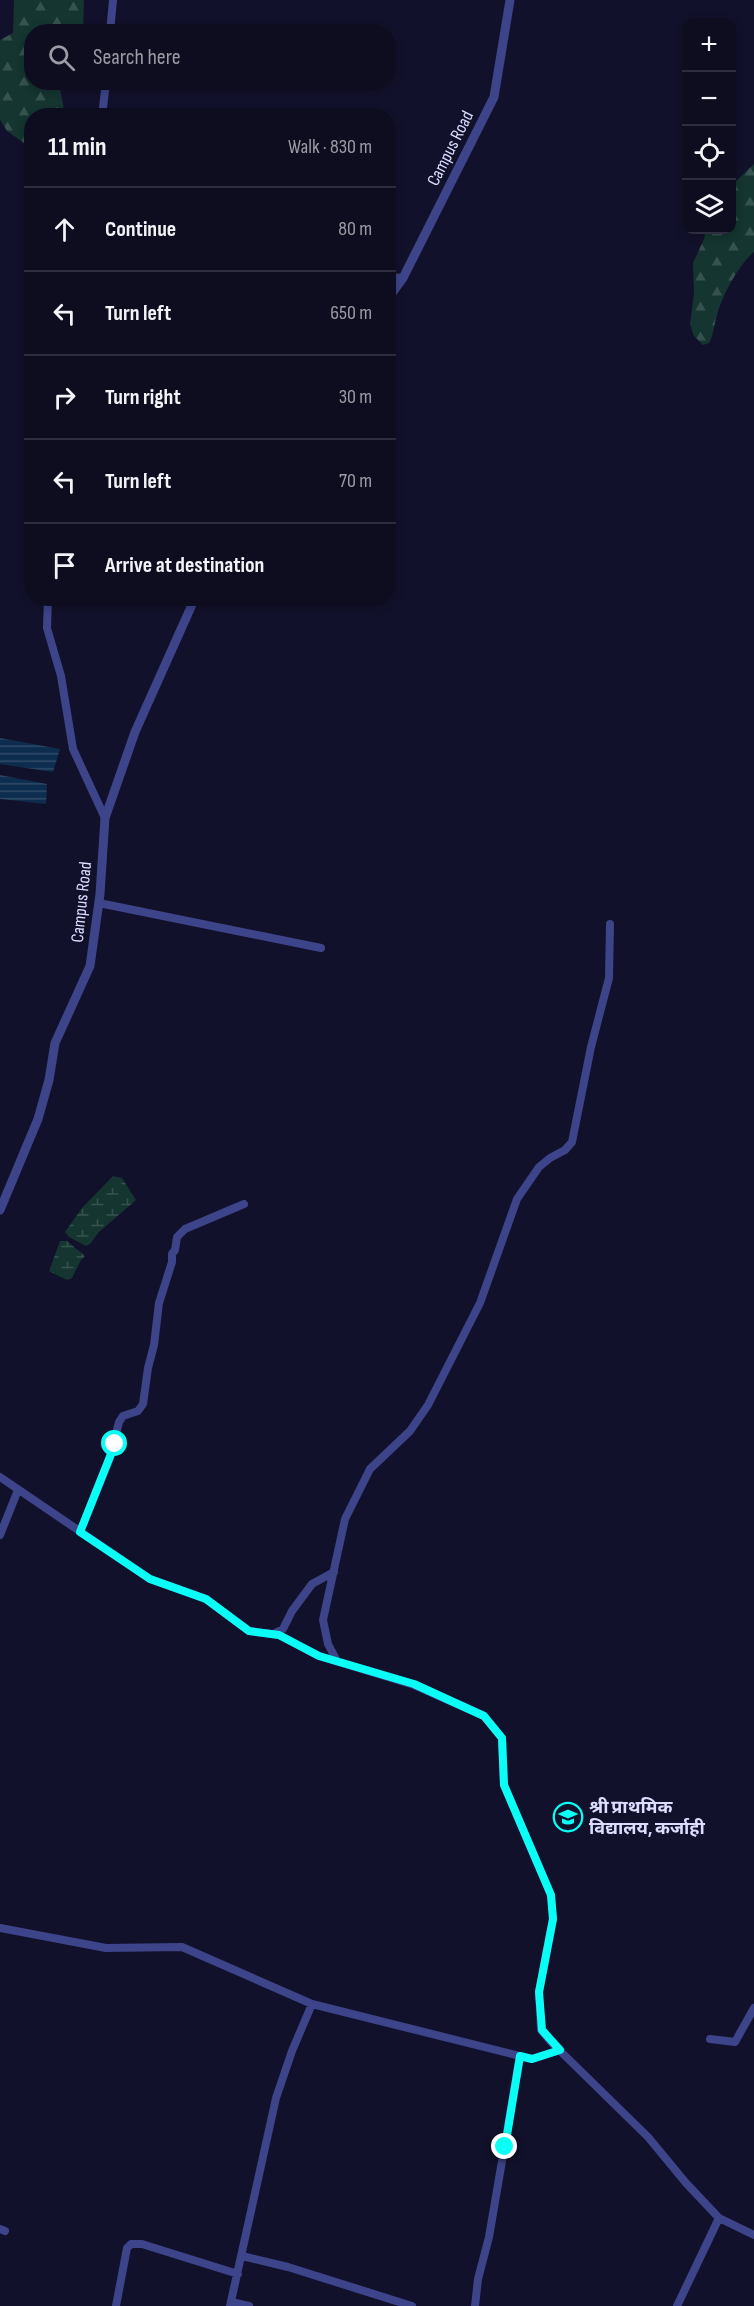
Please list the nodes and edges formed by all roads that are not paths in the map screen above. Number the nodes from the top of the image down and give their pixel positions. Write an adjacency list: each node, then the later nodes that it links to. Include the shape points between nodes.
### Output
1 (113, 0): 3 (street)
2 (510, 0): 7 (street, Campus Road, via 494,97)
3 (111, 24)
4 (105, 90): 5 (street)
5 (103, 108)
6 (396, 278): 7 (street)
7 (403, 278): 8 (street, Campus Road)
8 (396, 288)
9 (48, 606): 11 (street, via 47,628 61,676 73,749)
10 (191, 606): 11 (street, Campus Road, via 135,732)
11 (105, 818): 12 (street, Campus Road)
12 (99, 903): 14 (street); 16 (street, Campus Road, via 90,966 55,1043 38,1119)
13 (610, 924): 21 (street, via 609,978 572,1142 539,1167 517,1199 480,1303 428,1405 410,1431 370,1470 345,1519)
14 (321, 948)
15 (244, 1204): 19 (street, via 185,1229 177,1237 156,1317 142,1404 138,1411 123,1416 119,1422 110,1458)
16 (0, 1210)
17 (0, 1477): 18 (street)
18 (18, 1490): 19 (street); 20 (street)
19 (80, 1532): 22 (street, via 150,1579 206,1599 249,1631)
20 (0, 1535)
21 (334, 1572): 22 (street, via 312,1584 284,1629); 23 (street, via 323,1620 328,1644)
22 (274, 1634): 23 (street)
23 (337, 1661): 28 (street, via 414,1684 484,1716 502,1738 504,1785 551,1895 553,1919 539,1992 542,2030)
24 (0, 1928): 25 (street, via 106,1948 182,1947)
25 (312, 2004): 29 (street); 32 (street, via 276,2098)
26 (754, 2008): 27 (street, via 735,2042)
27 (711, 2039)
28 (560, 2050): 29 (street, via 532,2059); 30 (street, via 648,2137)
29 (520, 2056): 38 (street)
30 (719, 2218): 31 (street); 39 (street)
31 (754, 2235)
32 (242, 2256): 33 (street); 37 (street)
33 (238, 2274): 34 (street); 35 (street, via 131,2244)
34 (231, 2304): 36 (street)
35 (116, 2306)
36 (249, 2306)
37 (412, 2306)
38 (475, 2306)
39 (677, 2306)

